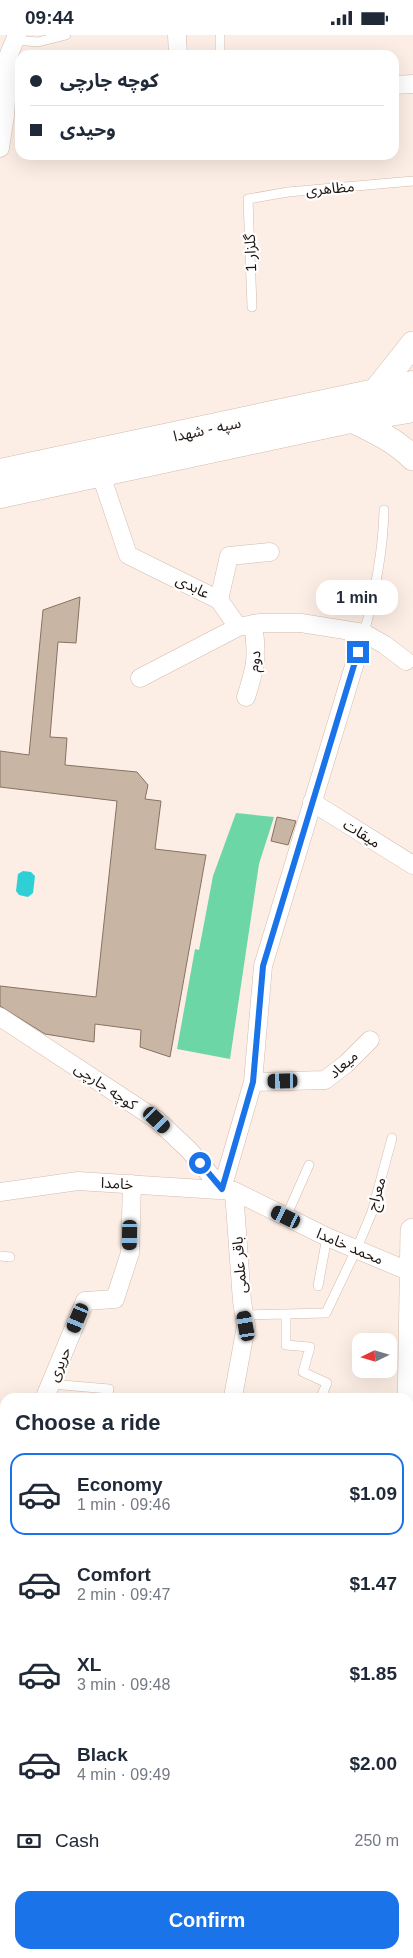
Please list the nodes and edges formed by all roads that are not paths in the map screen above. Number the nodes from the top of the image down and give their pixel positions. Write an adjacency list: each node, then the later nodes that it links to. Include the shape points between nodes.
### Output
1 (66, 35): 4 (lane, via 38,42)
2 (177, 35): 5 (street)
3 (220, 37): 6 (lane)
4 (16, 38): 9 (street, via 9,54)
5 (178, 50)
6 (220, 50)
7 (413, 84): 8 (street)
8 (399, 85)
9 (12, 116): 10 (street)
10 (0, 148)
11 (413, 181): 12 (lane, مظاهری, via 288,192)
12 (248, 199): 13 (lane, گلزار 1)
13 (252, 307)
14 (413, 344): 16 (main road)
15 (413, 385): 16 (main road, سپه - شهدا)
16 (375, 392): 21 (main road, سپه - شهدا)
17 (413, 407): 18 (main road, سپه - شهدا)
18 (350, 419): 19 (main road, via 378,432); 20 (main road, سپه - شهدا)
19 (413, 459)
20 (100, 472): 22 (main road, سپه - شهدا); 25 (street, عابدی, via 128,555)
21 (0, 473)
22 (0, 494)
23 (384, 510): 27 (lane, via 377,576)
24 (270, 552): 25 (street, via 229,556)
25 (219, 600): 26 (street, عابدی)
26 (245, 625): 27 (street, via 301,623); 29 (street); 30 (street, دوم, via 257,649 255,670)
27 (364, 633): 28 (street); 31 (street)
28 (406, 661)
29 (140, 678)
30 (246, 697)
31 (312, 802): 32 (street, میقات); 35 (street, via 263,966)
32 (413, 865)
33 (0, 1017): 39 (street, کوچه جارچی, via 157,1120)
34 (370, 1040): 35 (street, میعاد, via 325,1080)
35 (253, 1082): 39 (street)
36 (392, 1138): 44 (lane, معراج, via 372,1212)
37 (309, 1165): 41 (lane)
38 (132, 1183): 39 (street, خامدا); 40 (street, خامدا, via 78,1181); 51 (street, حریری, via 130,1253 115,1299 85,1301)
39 (228, 1190): 41 (street, محمد خامدا); 50 (street, باقر علمی)
40 (0, 1192)
41 (286, 1217): 43 (street, محمد خامدا)
42 (413, 1231): 47 (main road)
43 (327, 1237): 44 (street, محمد خامدا); 48 (lane)
44 (357, 1248): 47 (street, محمد خامدا); 49 (lane, معراج, via 326,1313)
45 (0, 1256): 46 (lane)
46 (10, 1257)
47 (413, 1273): 55 (main road)
48 (318, 1285)
49 (286, 1314): 50 (lane); 54 (lane, via 286,1345 310,1347 303,1372 327,1383)
50 (244, 1315): 53 (street, باقر علمی, via 246,1326)
51 (48, 1391): 52 (lane, via 109,1389)
52 (108, 1393)
53 (234, 1393)
54 (323, 1393)
55 (410, 1393)

